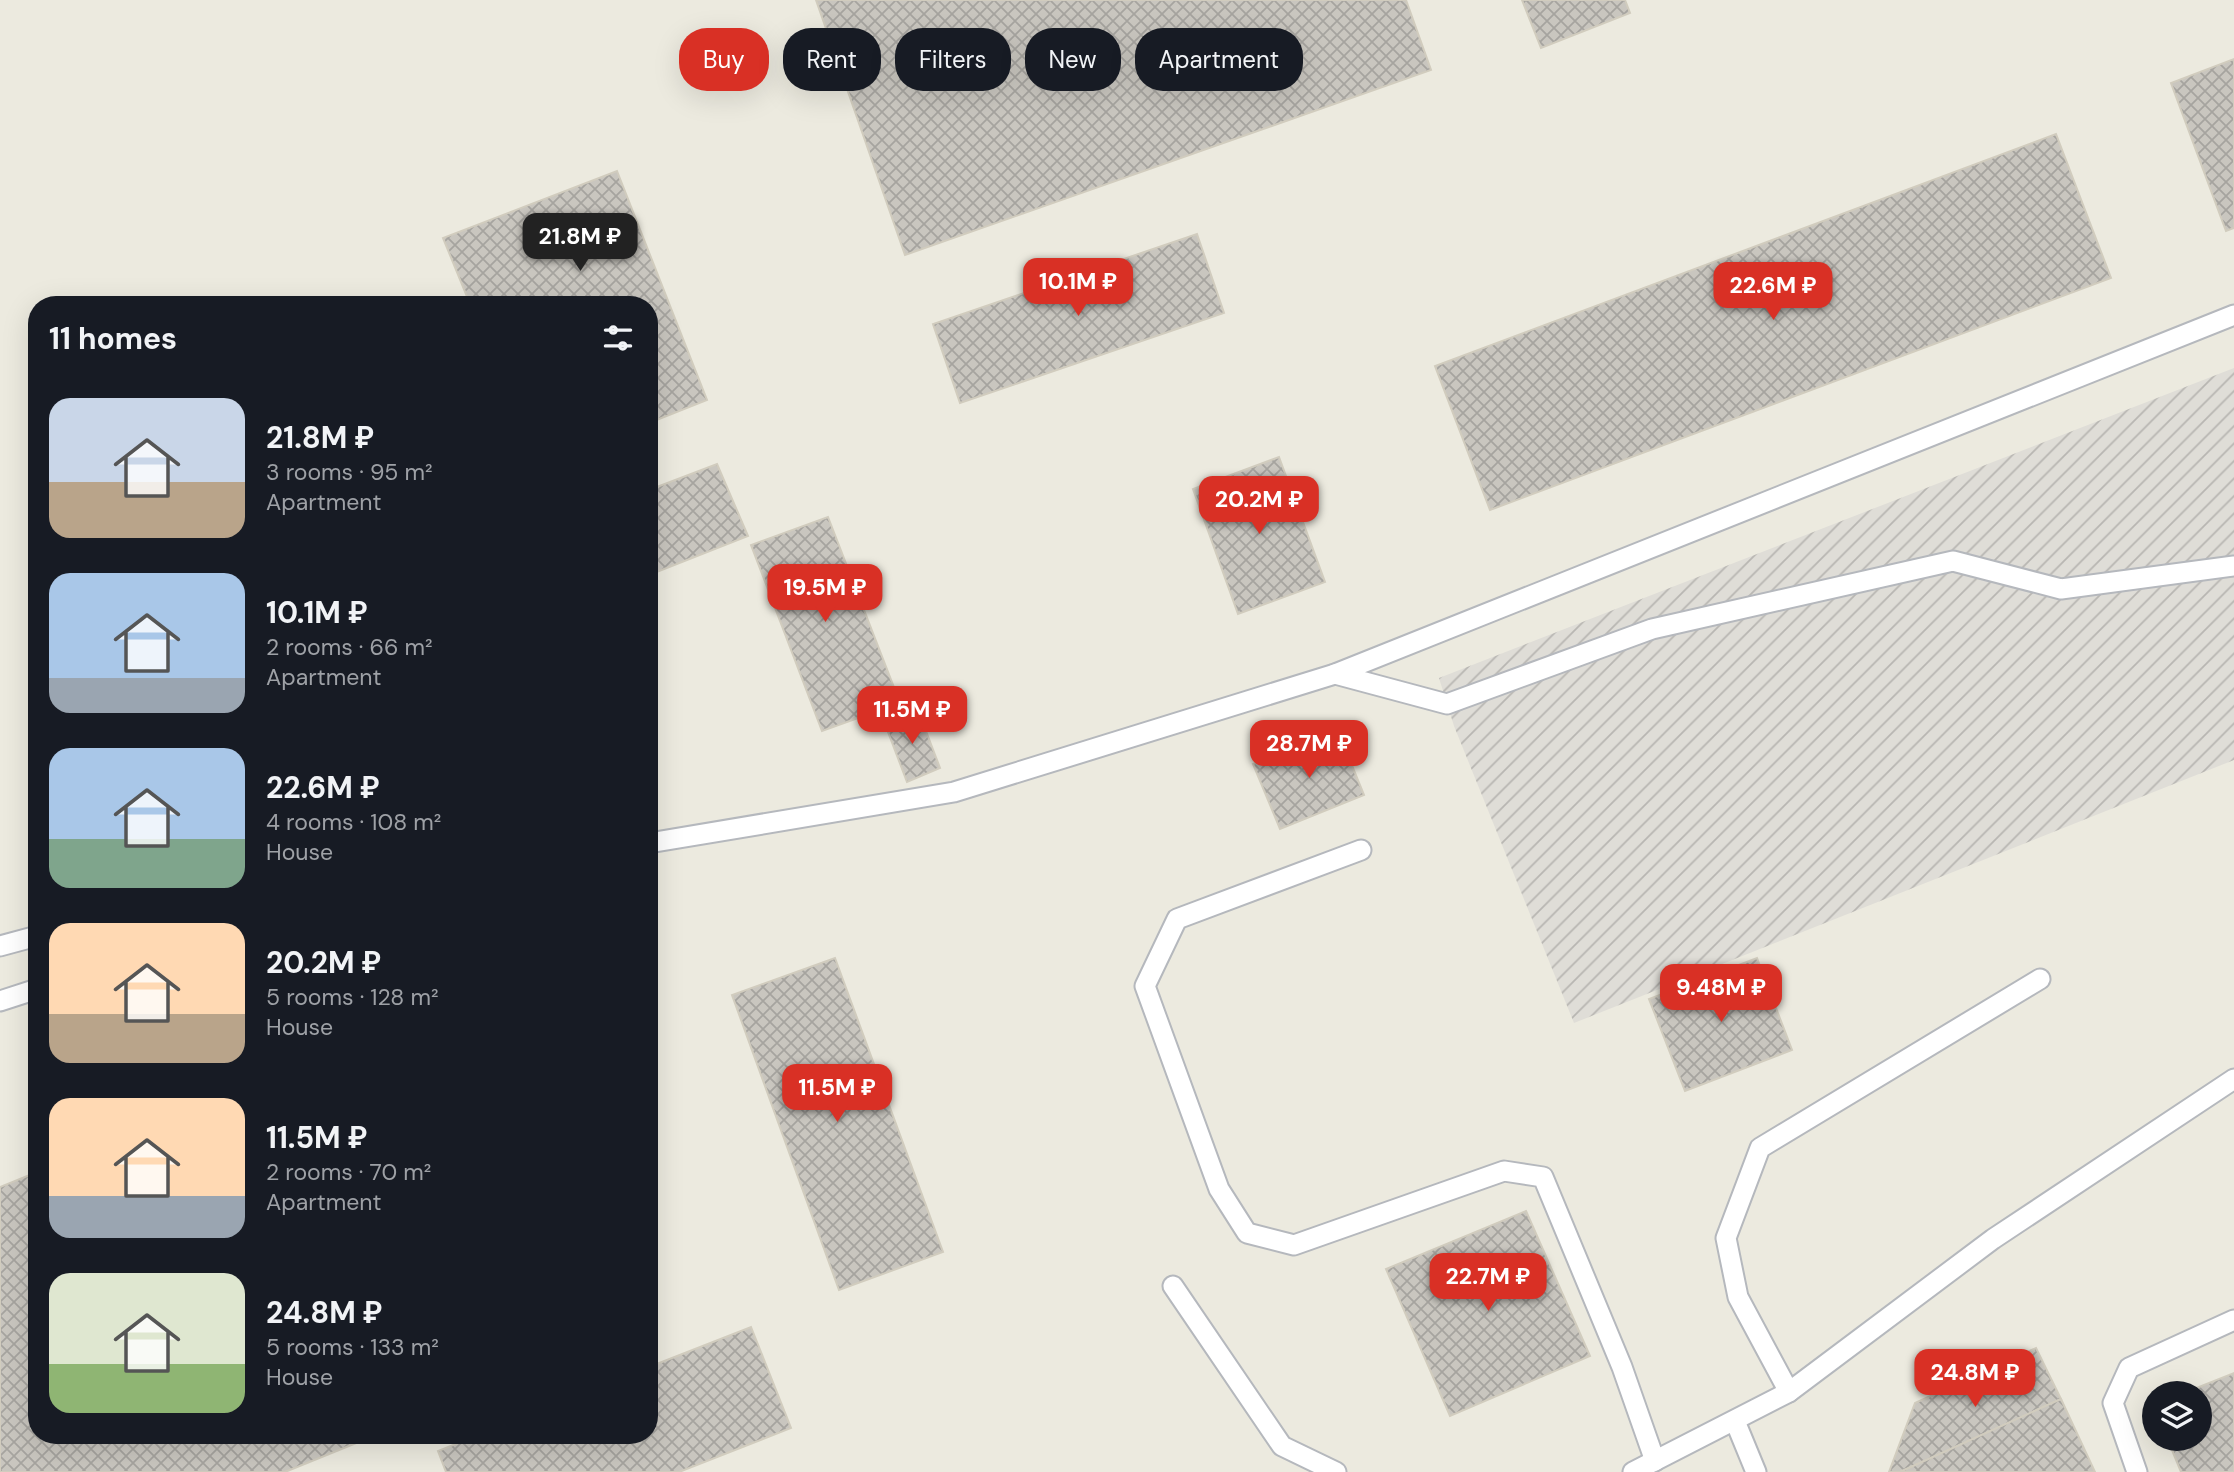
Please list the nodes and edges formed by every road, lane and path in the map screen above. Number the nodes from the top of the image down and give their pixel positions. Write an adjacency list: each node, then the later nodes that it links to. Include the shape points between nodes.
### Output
1 (2234, 315): 3 (lane)
2 (2234, 566): 3 (lane, via 2061,589 1953,561 1652,629 1447,704)
3 (1335, 674): 4 (lane, via 954,792)
4 (658, 841)
5 (1361, 850): 16 (lane, via 1177,919 1144,986 1219,1189 1247,1233 1294,1245 1504,1171 1543,1177)
6 (28, 938): 7 (lane)
7 (0, 946)
8 (2040, 979): 14 (lane, via 1760,1148 1726,1238 1738,1297)
9 (28, 992): 10 (lane)
10 (0, 1001)
11 (2234, 1079): 14 (lane, via 1993,1240)
12 (1173, 1286): 17 (lane, via 1282,1446)
13 (2234, 1320): 20 (lane, via 2129,1368 2113,1403)
14 (1789, 1392): 15 (lane)
15 (1735, 1421): 16 (lane); 19 (lane)
16 (1656, 1461): 18 (lane)
17 (1336, 1472)
18 (1633, 1472)
19 (1756, 1472)
20 (2137, 1472)

